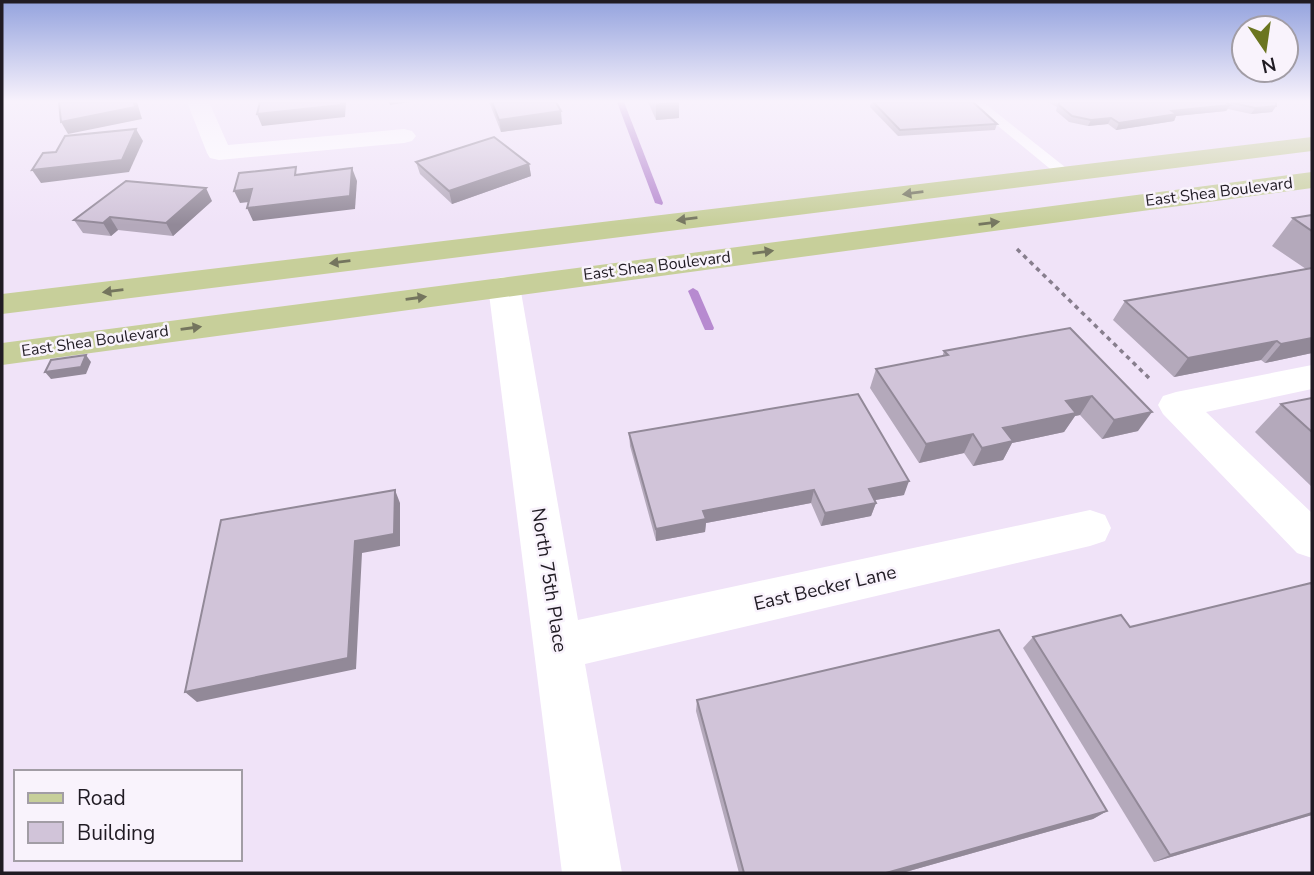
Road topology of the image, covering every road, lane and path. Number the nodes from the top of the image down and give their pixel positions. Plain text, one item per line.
1 (215, 143) edge
2 (330, 143) edge
3 (1022, 143) edge
4 (1312, 144) edge
5 (1059, 175) junction
6 (1312, 180) edge
7 (1093, 209) junction
8 (990, 223) junction
9 (504, 286) junction
10 (2, 304) edge
11 (2, 354) edge
12 (1312, 377) edge
13 (1176, 405) junction
14 (1090, 528) dead end
15 (1312, 540) edge
16 (559, 647) junction
17 (592, 873) edge

1 - 2 street
3 - 5 lane
4 - 5 main road, East Shea Boulevard
5 - 7 main road
5 -> 10 main road, East Shea Boulevard
6 - 7 main road, East Shea Boulevard
7 - 8 main road, East Shea Boulevard
9 -> 8 main road, East Shea Boulevard
8 - 13 path
11 -> 9 main road, East Shea Boulevard
9 - 16 street, North 75th Place
12 - 13 street
13 - 15 street
14 - 16 street, East Becker Lane
16 - 17 street, North 75th Place

